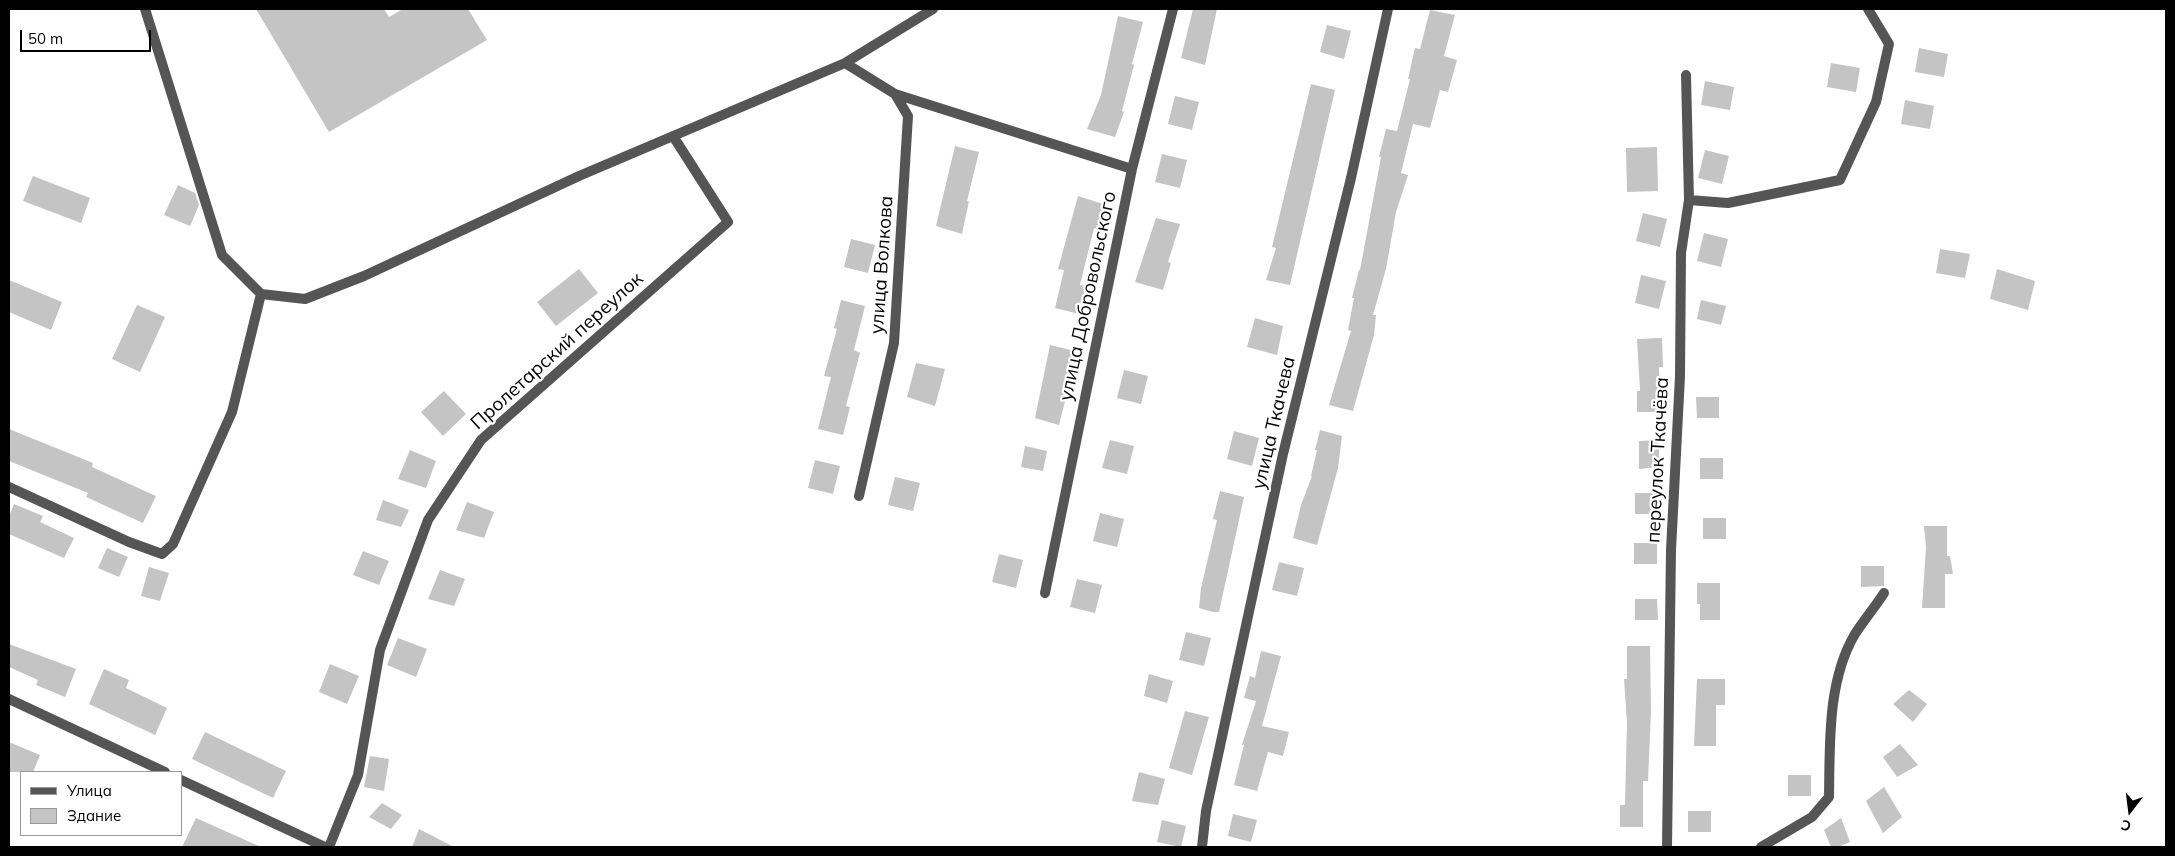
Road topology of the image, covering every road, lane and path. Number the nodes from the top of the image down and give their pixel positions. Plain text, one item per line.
1 (145, 9) edge
2 (933, 9) edge
3 (1173, 9) edge
4 (1388, 9) edge
5 (1868, 9) edge
6 (845, 63) junction
7 (1686, 74) dead end
8 (895, 94) junction
9 (673, 136) junction
10 (1132, 168) junction
11 (1689, 200) junction
12 (261, 294) junction
13 (9, 487) edge
14 (859, 496) dead end
15 (1045, 593) dead end
16 (1884, 593) dead end
17 (9, 699) edge
18 (164, 771) edge
19 (182, 780) edge
20 (327, 847) edge
21 (1202, 847) edge
22 (1667, 847) edge
23 (1761, 847) edge

1 - 12 street
2 - 6 street
3 - 10 street, улица Добровольского
4 - 21 street, улица Ткачева
5 - 11 street
6 - 8 street, улица Волкова
6 - 9 street
7 - 11 street, переулок Ткачёва
8 - 10 street
8 - 14 street, улица Волкова
9 - 12 street
9 - 20 street, Пролетарский переулок
10 - 15 street, улица Добровольского
11 - 22 street, переулок Ткачёва
12 - 13 street
16 - 23 street
17 - 18 street
19 - 20 street

